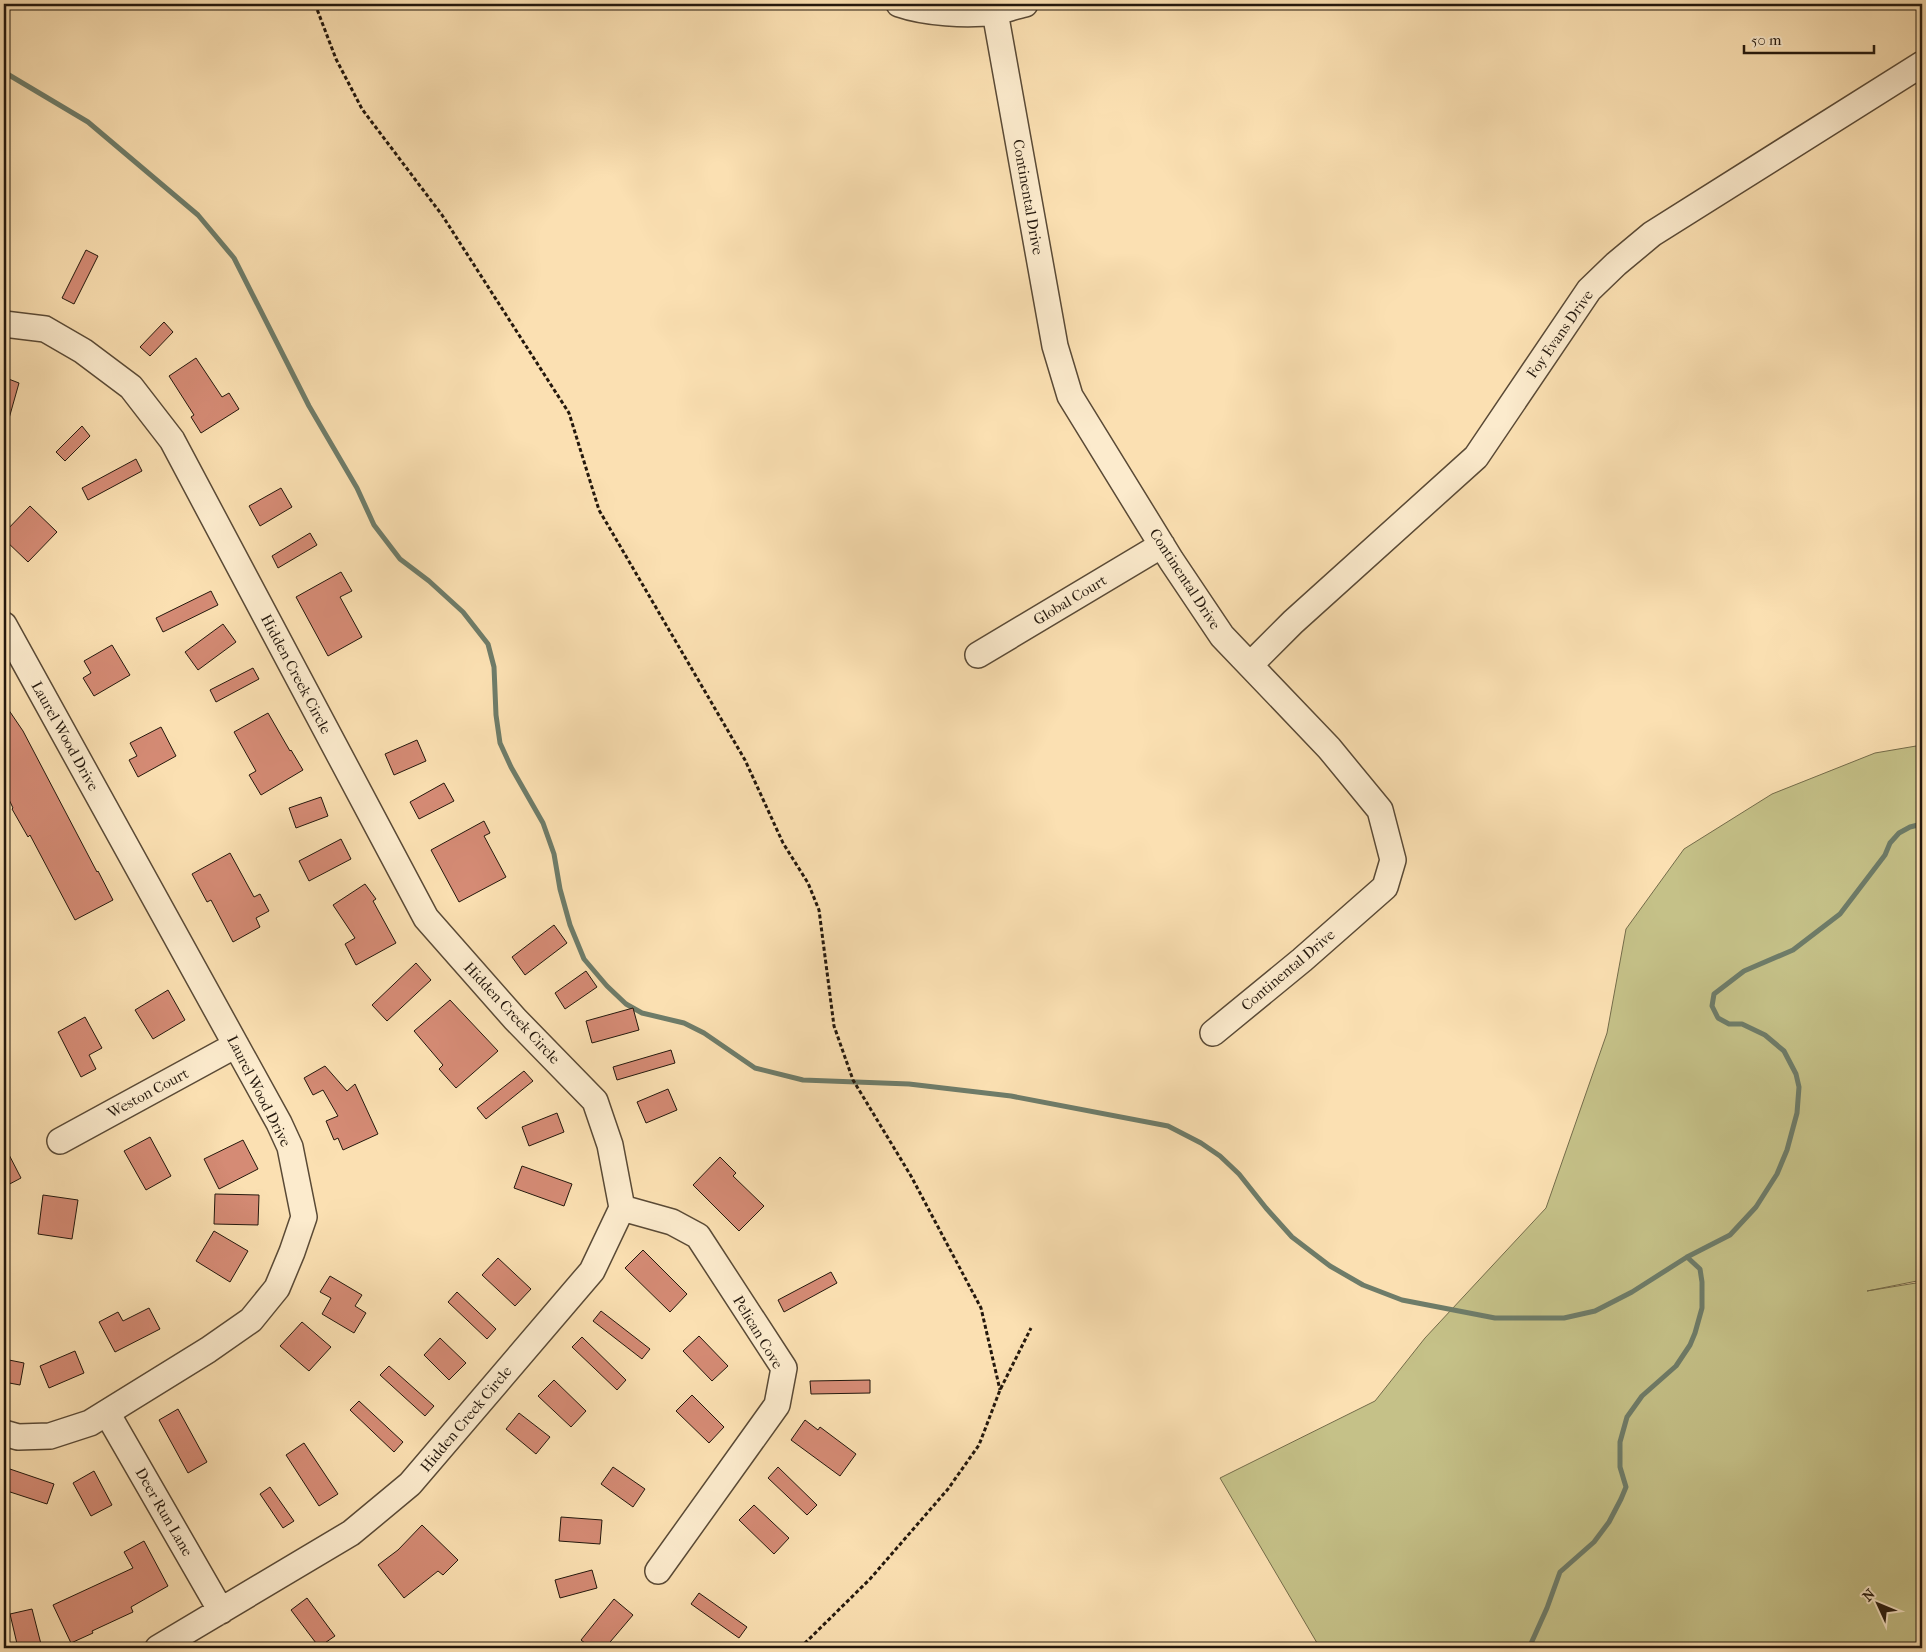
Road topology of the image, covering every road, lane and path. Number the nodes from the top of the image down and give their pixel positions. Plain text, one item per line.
1 (315, 4) edge
2 (899, 4) edge
3 (1025, 4) edge
4 (995, 12) junction
5 (1922, 64) edge
6 (4, 324) edge
7 (1162, 545) junction
8 (4, 625) edge
9 (978, 655) dead end
10 (1250, 665) junction
11 (1213, 1033) dead end
12 (236, 1045) junction
13 (60, 1141) dead end
14 (622, 1208) junction
15 (1031, 1328) dead end
16 (1000, 1390) junction
17 (107, 1413) junction
18 (4, 1433) edge
19 (658, 1571) dead end
20 (220, 1611) junction
21 (158, 1648) edge
22 (800, 1648) edge

1 - 16 path
2 - 4 street
3 - 4 street
4 - 7 street, Continental Drive
5 - 10 street, Foy Evans Drive
6 - 14 street, Hidden Creek Circle
7 - 9 street, Global Court
7 - 10 street, Continental Drive
8 - 12 street, Laurel Wood Drive
10 - 11 street, Continental Drive
12 - 13 street, Weston Court
12 - 17 street, Laurel Wood Drive
14 - 19 street, Pelican Cove
14 - 20 street, Hidden Creek Circle
15 - 16 path
16 - 22 path
17 - 18 street, Laurel Wood Drive
17 - 20 street, Deer Run Lane
20 - 21 street, Hidden Creek Circle

